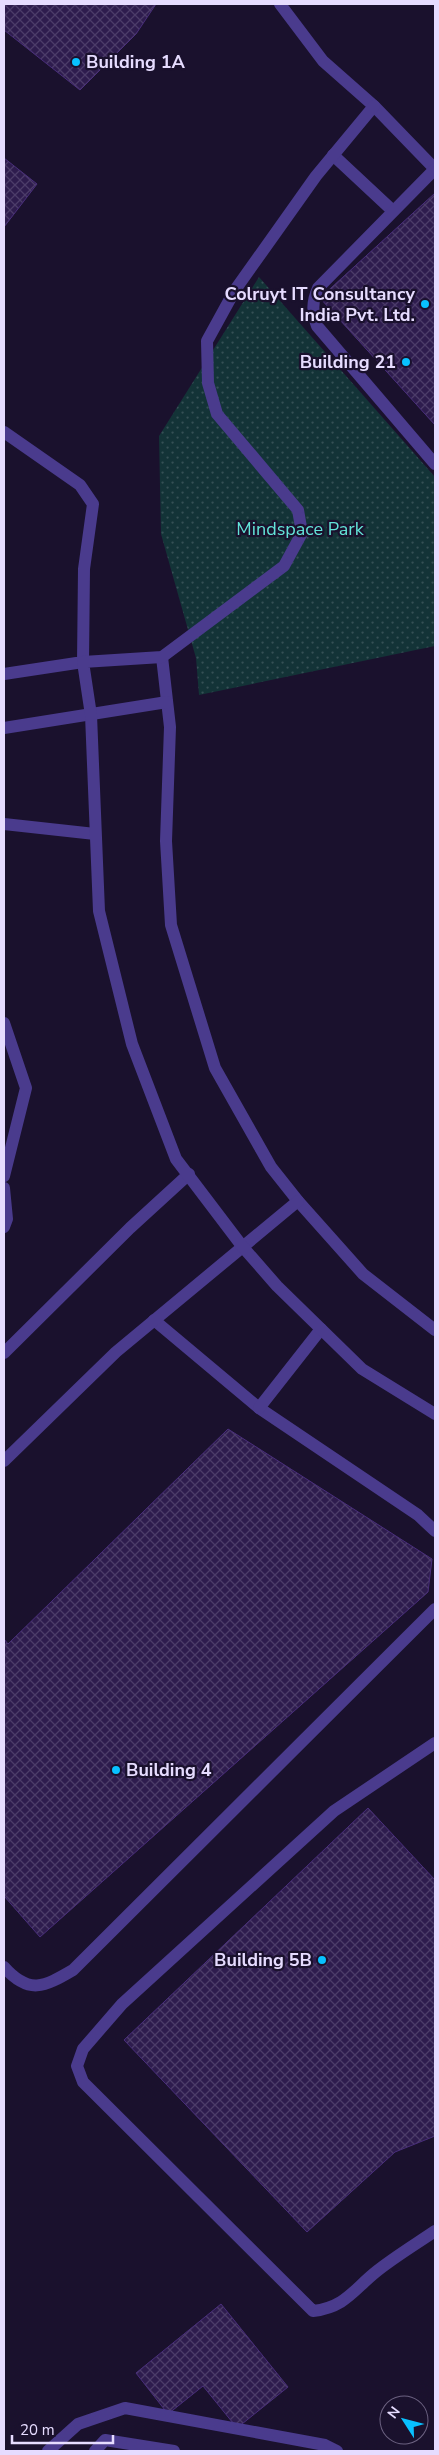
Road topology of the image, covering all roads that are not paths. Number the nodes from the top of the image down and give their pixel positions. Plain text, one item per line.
1 (280, 4) edge
2 (374, 106) junction
3 (334, 155) junction
4 (435, 169) edge
5 (393, 212) junction
6 (4, 432) edge
7 (435, 464) edge
8 (162, 657) junction
9 (83, 662) junction
10 (4, 674) edge
11 (167, 702) junction
12 (91, 715) junction
13 (4, 728) edge
14 (4, 824) edge
15 (95, 834) junction
16 (4, 1023) edge
17 (189, 1174) junction
18 (4, 1176) edge
19 (4, 1188) edge
20 (298, 1201) junction
21 (4, 1227) edge
22 (242, 1246) junction
23 (154, 1320) junction
24 (321, 1329) junction
25 (435, 1330) edge
26 (7, 1344) edge
27 (259, 1408) junction
28 (435, 1414) edge
29 (4, 1461) edge
30 (435, 1531) edge
31 (435, 1609) edge
32 (435, 1743) edge
33 (4, 1967) edge
34 (435, 2231) edge
35 (48, 2451) edge
36 (95, 2451) edge
37 (174, 2451) edge
38 (337, 2451) edge

1 - 2 street
2 - 3 street
2 - 4 street
3 - 5 street
3 - 8 street
4 - 5 street
5 - 7 street
6 - 9 street
8 - 9 street
8 - 11 street
9 - 10 street
9 - 12 street
11 - 12 street
11 - 20 street
12 - 13 street
12 - 15 street
14 - 15 street
15 - 17 street
16 - 18 street
17 - 22 street
17 - 26 street
19 - 21 street
20 - 22 street
20 - 25 street
22 - 23 street
22 - 24 street
23 - 27 street
23 - 29 street
24 - 27 street
24 - 28 street
27 - 30 street
31 - 33 street
32 - 34 street
35 - 38 street
36 - 37 street

